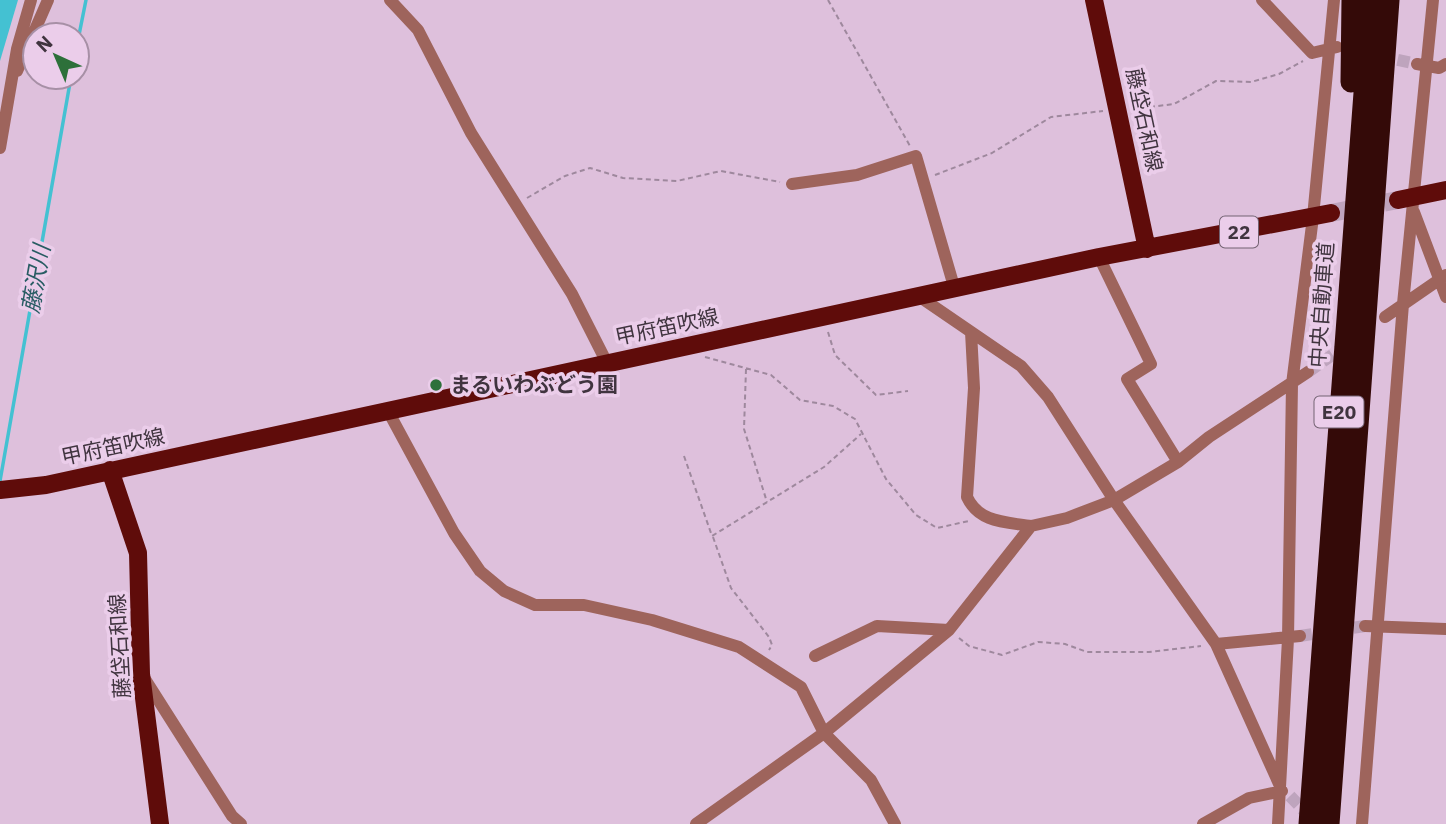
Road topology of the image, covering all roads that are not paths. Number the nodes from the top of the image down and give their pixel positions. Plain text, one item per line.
1 (31, 0) edge
2 (48, 0) edge
3 (390, 0) edge
4 (1094, 0) edge
5 (1262, 0) edge
6 (1334, 0) edge
7 (1352, 0) edge
8 (1371, 0) edge
9 (1390, 0) edge
10 (1433, 0) edge
11 (1334, 46) junction
12 (1446, 64) edge
13 (1423, 65) junction
14 (12, 81) junction
15 (0, 148) edge
16 (792, 184) road end
17 (1446, 190) edge
18 (1407, 201) junction
19 (1331, 213) tunnel mouth
20 (1313, 218) junction
21 (1147, 249) junction
22 (1350, 256) junction
23 (1099, 257) junction
24 (1442, 278) edge
25 (955, 290) junction
26 (920, 297) junction
27 (1446, 297) edge
28 (1403, 304) junction
29 (1385, 317) dead end
30 (971, 332) junction
31 (607, 362) junction
32 (1308, 372) tunnel mouth
33 (1292, 384) junction
34 (388, 411) junction
35 (1178, 462) junction
36 (110, 470) junction
37 (7, 490) edge
38 (1114, 500) junction
39 (1031, 526) junction
40 (1371, 625) junction
41 (1446, 629) edge
42 (949, 630) junction
43 (1294, 637) junction
44 (1216, 644) junction
45 (815, 656) dead end
46 (141, 674) junction
47 (824, 733) junction
48 (1286, 793) junction
49 (160, 824) edge
50 (241, 824) edge
51 (696, 824) edge
52 (895, 824) edge
53 (1203, 824) edge
54 (1278, 824) edge
55 (1309, 824) edge
56 (1328, 824) edge
57 (1362, 824) edge

1 - 14 street
2 - 14 street
3 - 31 street
4 - 21 main road, 藤垈石和線
5 - 11 street
6 - 11 street
7 - 22 highway
8 - 22 highway, 中央自動車道 / E20
9 - 56 highway, E20
10 - 13 street
11 - 20 street
12 - 13 street
13 - 18 street
14 - 15 street
16 - 25 street
17 - 18 main road
18 - 24 street
18 - 28 street
19 - 20 main road, 甲府笛吹線 / 22
20 - 21 main road, 甲府笛吹線 / 22
20 - 33 street
21 - 23 main road, 甲府笛吹線 / 22
22 - 55 highway, 中央自動車道 / E20
23 - 25 main road, 甲府笛吹線 / 22
23 - 35 street
24 - 27 street
24 - 28 street
25 - 26 main road, 甲府笛吹線 / 22
26 - 30 street
26 - 31 main road, 甲府笛吹線 / 22
28 - 29 street
28 - 40 street
30 - 38 street
30 - 39 street
31 - 34 main road, 甲府笛吹線 / 22
32 - 33 street
33 - 35 street
33 - 43 street
34 - 36 main road, 甲府笛吹線 / 22
34 - 47 street
35 - 38 street
36 - 37 main road, 甲府笛吹線 / 22
36 - 46 main road, 藤垈石和線
38 - 39 street
38 - 44 street
39 - 42 street
40 - 41 street
40 - 57 street
42 - 45 street
42 - 47 street
43 - 44 street
43 - 48 street
44 - 48 street
46 - 49 main road, 藤垈石和線
46 - 50 street
47 - 51 street
47 - 52 street
48 - 53 street
48 - 54 street

